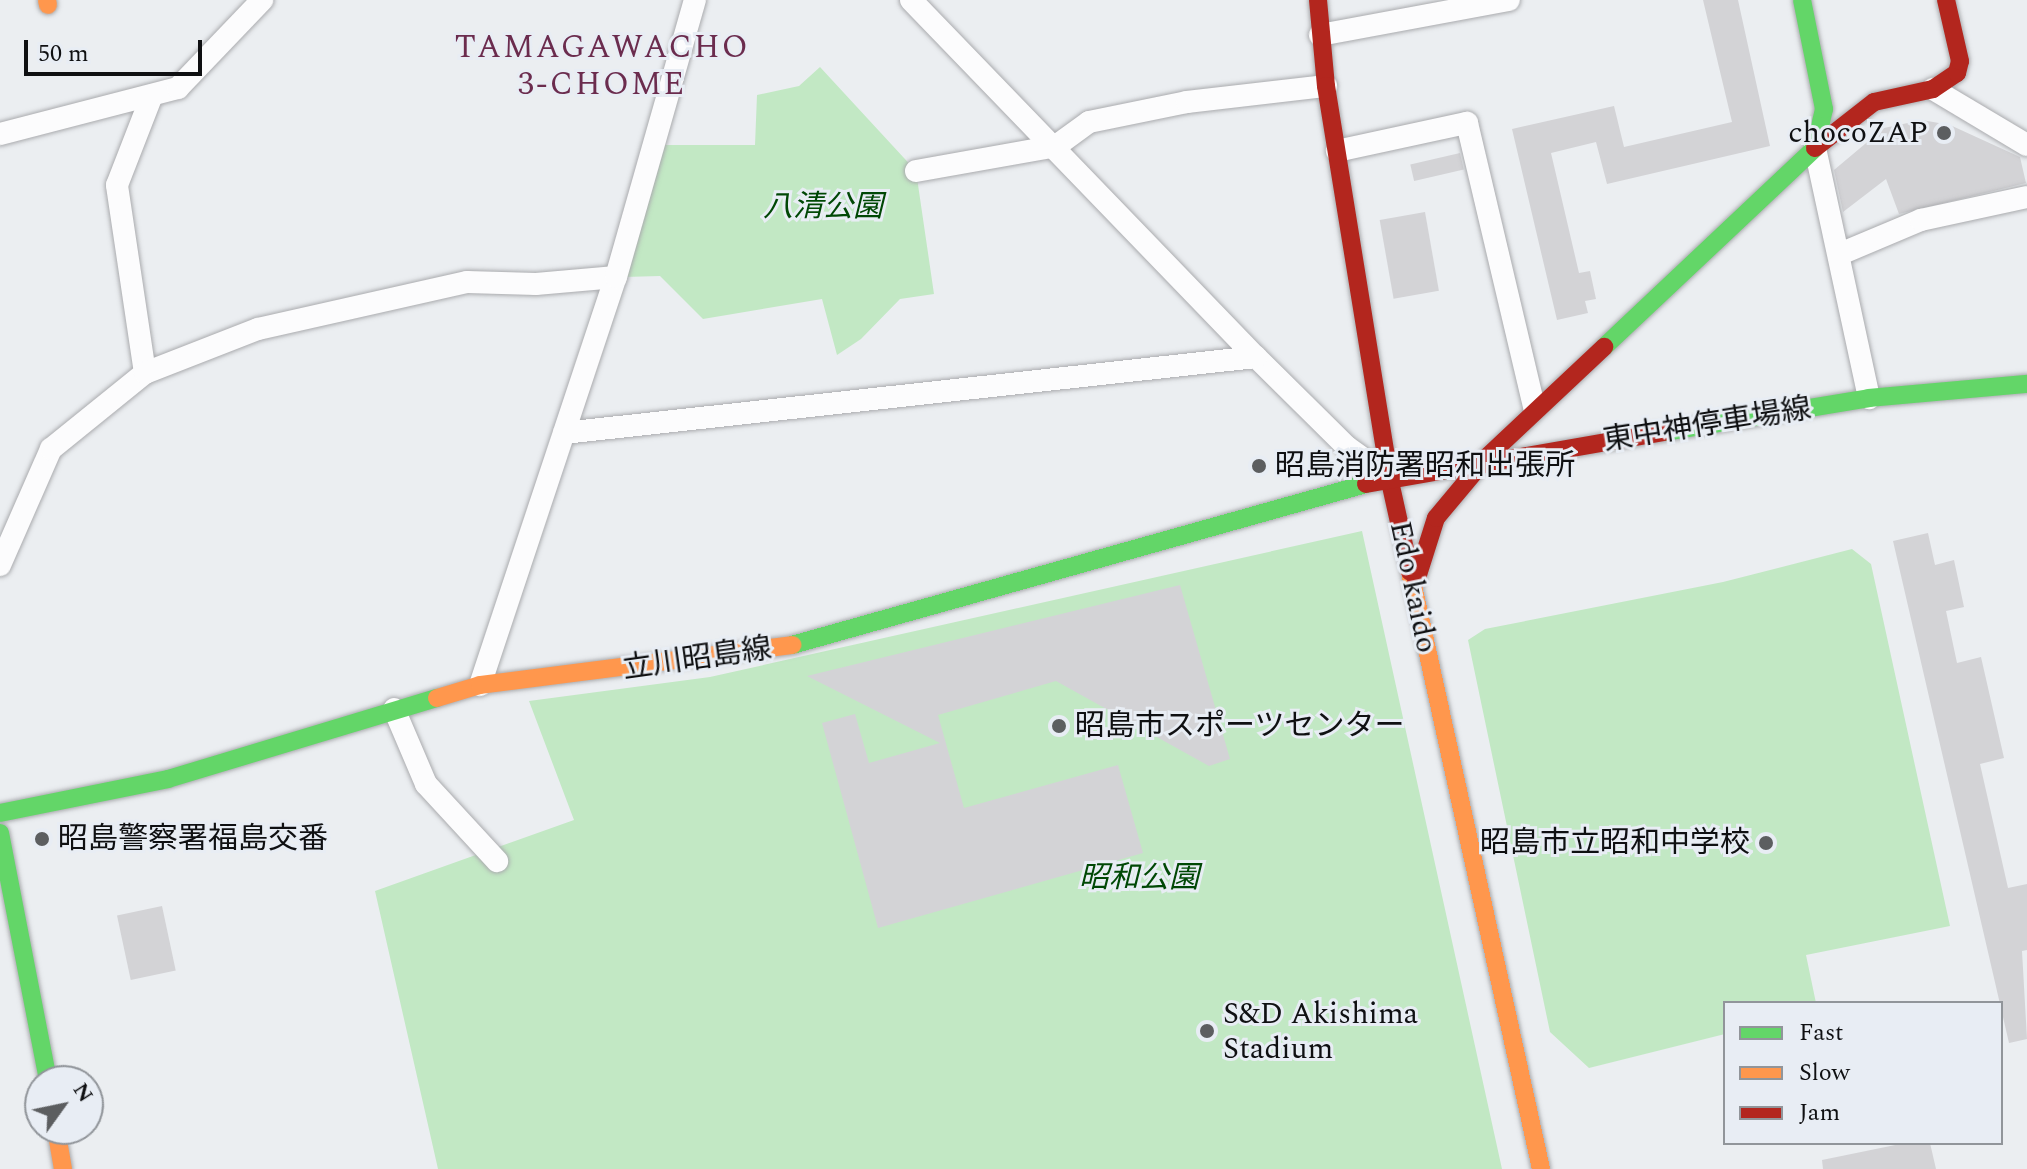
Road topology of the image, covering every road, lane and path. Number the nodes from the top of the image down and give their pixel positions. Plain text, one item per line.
1 (262, 0) edge
2 (695, 0) edge
3 (911, 0) edge
4 (1318, 0) edge
5 (1509, 0) edge
6 (1946, 0) edge
7 (1803, 1) edge
8 (1320, 35) junction
9 (1820, 77) junction
10 (1326, 86) junction
11 (1933, 89) junction
12 (151, 98) junction
13 (1874, 102) junction
14 (0, 134) edge
15 (2027, 145) edge
16 (1056, 146) junction
17 (1815, 148) junction
18 (1337, 151) junction
19 (916, 171) dead end
20 (2027, 197) edge
21 (1840, 254) junction
22 (616, 277) junction
23 (1256, 357) junction
24 (145, 373) junction
25 (2027, 384) edge
26 (1869, 398) junction
27 (1534, 407) junction
28 (564, 433) junction
29 (1487, 457) junction
30 (1389, 477) junction
31 (0, 565) edge
32 (1414, 597) junction
33 (480, 685) junction
34 (394, 709) junction
35 (0, 813) edge
36 (0, 833) edge
37 (497, 861) dead end
38 (45, 1065) edge
39 (59, 1145) edge
40 (63, 1169) edge
41 (1541, 1169) edge

1 - 12 street
2 - 22 street
3 - 16 street
4 - 8 main road, Edo kaido
5 - 8 street
6 - 11 main road
7 - 9 main road
8 - 10 main road, Edo kaido
9 - 13 main road
9 - 17 main road
10 - 16 street
10 - 18 main road, Edo kaido
11 - 13 main road
11 - 15 street
12 - 14 street
12 - 24 street
13 - 17 main road
16 - 19 street
16 - 23 street
17 - 21 street
17 - 27 main road
18 - 27 street
18 - 30 main road, Edo kaido
20 - 21 street
21 - 26 street
22 - 24 street
22 - 28 street
23 - 28 street
23 - 30 street
24 - 31 street
25 - 26 main road, 東中神停車場線
26 - 29 main road, 東中神停車場線
27 - 29 main road
28 - 33 street
29 - 30 main road, 東中神停車場線
29 - 32 main road
30 - 32 main road, Edo kaido
30 - 33 main road, 立川昭島線
32 - 41 main road, Edo kaido
33 - 34 main road, 立川昭島線
34 - 35 main road, 立川昭島線
34 - 37 street
36 - 38 main road
39 - 40 main road

